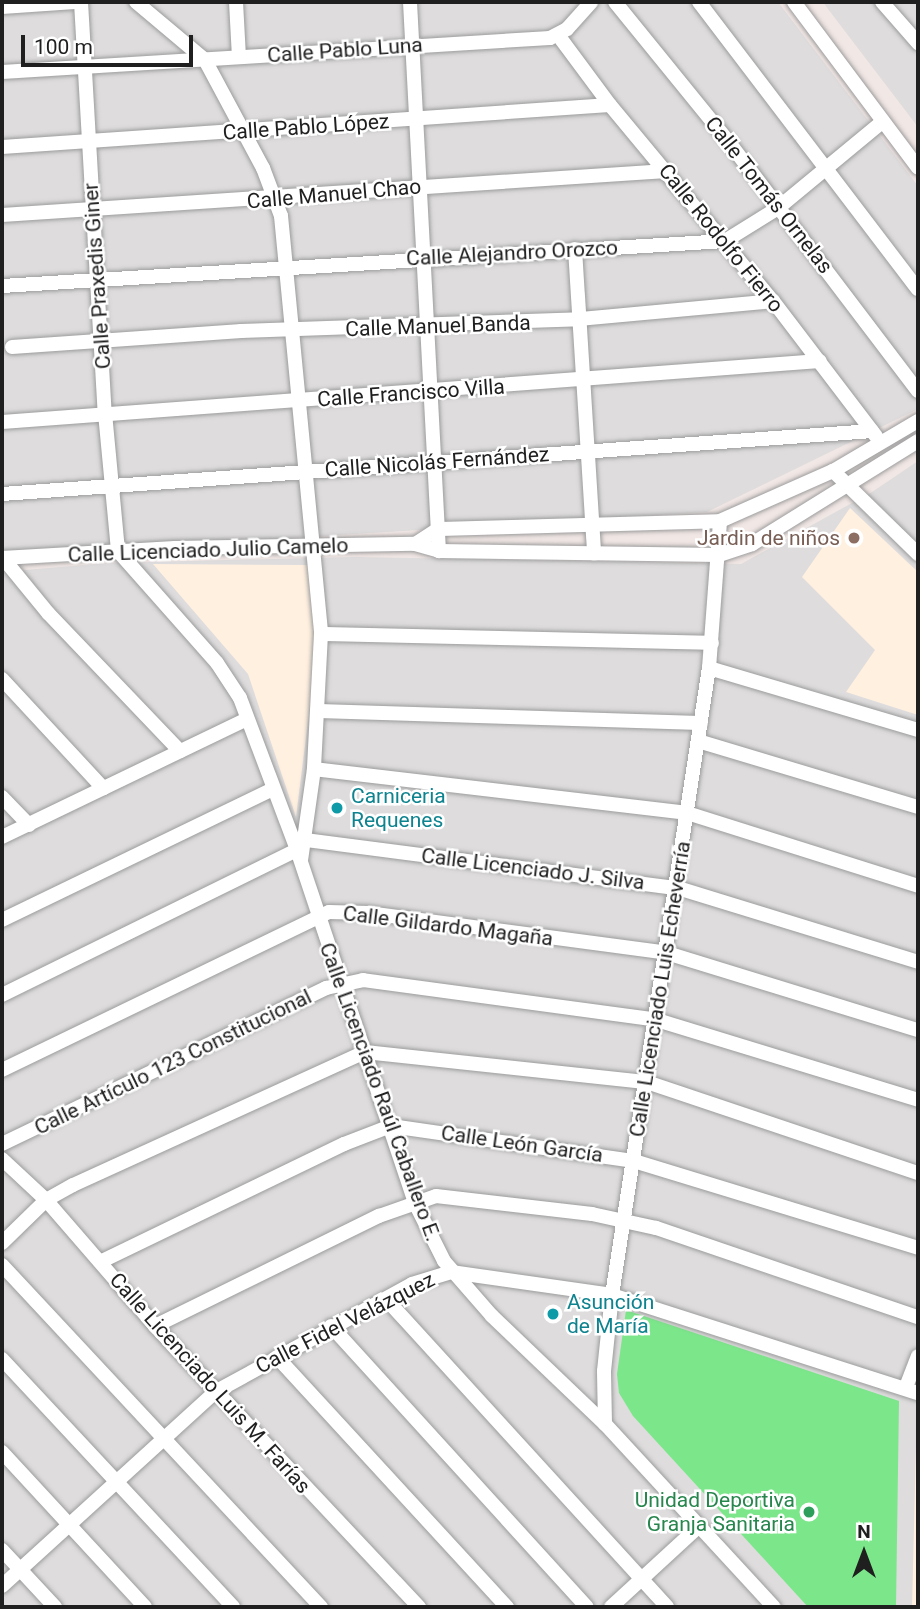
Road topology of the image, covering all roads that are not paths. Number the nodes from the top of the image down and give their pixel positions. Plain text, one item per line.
1 (75, 2) edge
2 (81, 2) edge
3 (136, 2) edge
4 (236, 2) edge
5 (410, 2) edge
6 (591, 2) edge
7 (615, 2) edge
8 (699, 2) edge
9 (794, 2) edge
10 (891, 4) edge
11 (2, 7) edge
12 (558, 35) junction
13 (918, 43) edge
14 (412, 44) junction
15 (239, 57) junction
16 (205, 60) junction
17 (85, 66) junction
18 (2, 72) edge
19 (610, 105) junction
20 (415, 120) junction
21 (883, 121) junction
22 (244, 131) junction
23 (88, 140) junction
24 (2, 147) edge
25 (827, 167) junction
26 (918, 168) edge
27 (667, 171) junction
28 (419, 186) junction
29 (277, 200) junction
30 (93, 208) junction
31 (778, 208) junction
32 (2, 215) edge
33 (725, 241) junction
34 (575, 249) junction
35 (421, 258) junction
36 (285, 267) junction
37 (100, 280) junction
38 (2, 286) edge
39 (918, 289) edge
40 (774, 301) junction
41 (580, 319) junction
42 (425, 327) junction
43 (292, 330) junction
44 (102, 342) junction
45 (12, 347) dead end
46 (820, 361) junction
47 (583, 381) junction
48 (429, 389) junction
49 (918, 391) edge
50 (299, 401) junction
51 (105, 414) junction
52 (918, 421) edge
53 (2, 422) edge
54 (876, 437) junction
55 (918, 441) edge
56 (590, 450) junction
57 (434, 463) junction
58 (833, 471) junction
59 (306, 472) junction
60 (110, 486) junction
61 (851, 486) junction
62 (2, 494) edge
63 (720, 521) junction
64 (593, 526) junction
65 (438, 529) junction
66 (415, 544) junction
67 (314, 548) junction
68 (118, 551) junction
69 (439, 551) junction
70 (594, 553) junction
71 (918, 554) edge
72 (719, 555) junction
73 (3, 558) edge
74 (321, 634) junction
75 (712, 643) junction
76 (709, 668) junction
77 (2, 679) edge
78 (318, 711) junction
79 (247, 719) junction
80 (701, 723) junction
81 (918, 730) edge
82 (698, 741) junction
83 (180, 751) junction
84 (314, 769) junction
85 (103, 788) junction
86 (273, 789) junction
87 (2, 797) edge
88 (918, 807) edge
89 (687, 813) junction
90 (29, 825) junction
91 (2, 837) edge
92 (301, 851) junction
93 (918, 886) edge
94 (678, 888) junction
95 (316, 917) junction
96 (2, 920) edge
97 (667, 953) junction
98 (918, 962) edge
99 (338, 983) junction
100 (2, 995) edge
101 (657, 1020) junction
102 (918, 1030) edge
103 (365, 1052) junction
104 (2, 1069) edge
105 (647, 1082) junction
106 (918, 1100) edge
107 (391, 1126) junction
108 (2, 1144) edge
109 (2, 1159) edge
110 (634, 1161) junction
111 (918, 1173) edge
112 (46, 1200) junction
113 (415, 1203) junction
114 (624, 1222) junction
115 (2, 1243) edge
116 (918, 1248) edge
117 (102, 1261) junction
118 (2, 1265) edge
119 (452, 1272) junction
120 (612, 1295) junction
121 (386, 1299) junction
122 (918, 1317) edge
123 (155, 1326) junction
124 (331, 1326) junction
125 (918, 1356) edge
126 (277, 1357) junction
127 (2, 1359) edge
128 (912, 1390) edge
129 (215, 1392) junction
130 (605, 1424) junction
131 (163, 1437) junction
132 (2, 1452) edge
133 (116, 1480) junction
134 (69, 1524) junction
135 (699, 1526) junction
136 (2, 1549) edge
137 (20, 1569) junction
138 (642, 1580) junction
139 (2, 1586) edge
140 (55, 1607) edge
141 (145, 1607) edge
142 (233, 1607) edge
143 (321, 1607) edge
144 (419, 1607) edge
145 (508, 1607) edge
146 (587, 1607) edge
147 (611, 1607) edge
148 (667, 1607) edge
149 (774, 1607) edge

1 - 11 street
2 - 17 street, Calle Praxedis Giner
3 - 16 street
4 - 15 street
5 - 14 street
6 - 12 street
7 - 31 street, Calle Tomás Ornelas
8 - 25 street
9 - 21 street
10 - 13 street
12 - 14 street, Calle Pablo Luna
12 - 19 street, Calle Rodolfo Fierro
14 - 15 street, Calle Pablo Luna
14 - 20 street
15 - 16 street, Calle Pablo Luna
16 - 17 street, Calle Pablo Luna
16 - 22 street, Calle Licenciado Raúl Caballero E.
17 - 18 street, Calle Pablo Luna
17 - 23 street, Calle Praxedis Giner
19 - 20 street, Calle Pablo López
19 - 27 street, Calle Rodolfo Fierro
20 - 22 street, Calle Pablo López
20 - 28 street
21 - 25 street, Calle Alejandro Orozco
21 - 26 street
22 - 23 street, Calle Pablo López
22 - 29 street, Calle Licenciado Raúl Caballero E.
23 - 24 street, Calle Pablo López
23 - 30 street, Calle Praxedis Giner
25 - 31 street, Calle Alejandro Orozco
25 - 39 street
27 - 28 street, Calle Manuel Chao
27 - 33 street, Calle Rodolfo Fierro
28 - 29 street, Calle Manuel Chao
28 - 35 street
29 - 30 street, Calle Manuel Chao
29 - 36 street, Calle Licenciado Raúl Caballero E.
30 - 32 street, Calle Manuel Chao
30 - 37 street, Calle Praxedis Giner
31 - 33 street, Calle Alejandro Orozco
31 - 49 street, Calle Tomás Ornelas
33 - 34 street, Calle Alejandro Orozco
33 - 40 street, Calle Rodolfo Fierro
34 - 35 street, Calle Alejandro Orozco
34 - 41 street
35 - 36 street, Calle Alejandro Orozco
35 - 42 street
36 - 37 street, Calle Alejandro Orozco
36 - 43 street, Calle Licenciado Raúl Caballero E.
37 - 38 street, Calle Alejandro Orozco
37 - 44 street, Calle Praxedis Giner
40 - 41 street, Calle Manuel Banda
40 - 46 street, Calle Rodolfo Fierro
41 - 42 street, Calle Manuel Banda
41 - 47 street
42 - 43 street, Calle Manuel Banda
42 - 48 street
43 - 44 street, Calle Manuel Banda
43 - 50 street, Calle Licenciado Raúl Caballero E.
44 - 45 street, Calle Manuel Banda
44 - 51 street, Calle Praxedis Giner
46 - 47 street, Calle Francisco Villa
46 - 54 street, Calle Rodolfo Fierro
47 - 48 street, Calle Francisco Villa
47 - 56 street
48 - 50 street, Calle Francisco Villa
48 - 57 street
50 - 51 street, Calle Francisco Villa
50 - 59 street, Calle Licenciado Raúl Caballero E.
51 - 53 street, Calle Francisco Villa
51 - 60 street, Calle Praxedis Giner
52 - 54 street
54 - 56 street, Calle Nicolás Fernández
54 - 58 street
55 - 61 street
56 - 57 street, Calle Nicolás Fernández
56 - 64 street
57 - 59 street, Calle Nicolás Fernández
57 - 65 street
58 - 61 street
58 - 63 street
59 - 60 street, Calle Nicolás Fernández
59 - 67 street, Calle Licenciado Raúl Caballero E.
60 - 62 street, Calle Nicolás Fernández
60 - 68 street, Calle Praxedis Giner
61 - 71 street
61 - 72 street
63 - 64 street
63 - 72 street, Calle Licenciado Luis Echeverría
64 - 65 street
64 - 70 street
65 - 66 street
65 - 69 street
66 - 67 street, Calle Licenciado Julio Camelo
66 - 69 street, Calle Licenciado Julio Camelo
67 - 68 street, Calle Licenciado Julio Camelo
67 - 74 street, Calle Licenciado Raúl Caballero E.
68 - 73 street, Calle Licenciado Julio Camelo
68 - 79 street, Calle Licenciado Raúl Caballero E.
69 - 70 street, Calle Licenciado Julio Camelo
70 - 72 street, Calle Licenciado Julio Camelo
72 - 75 street, Calle Licenciado Luis Echeverría
73 - 83 street
74 - 75 street
74 - 78 street, Calle Licenciado Raúl Caballero E.
75 - 76 street, Calle Licenciado Luis Echeverría
76 - 80 street, Calle Licenciado Luis Echeverría
76 - 81 street
77 - 85 street
78 - 80 street
78 - 84 street, Calle Licenciado Raúl Caballero E.
79 - 83 street
79 - 86 street, Calle Licenciado Raúl Caballero E.
80 - 82 street, Calle Licenciado Luis Echeverría
82 - 88 street
82 - 89 street, Calle Licenciado Luis Echeverría
83 - 85 street
84 - 89 street
84 - 92 street, Calle Licenciado Raúl Caballero E.
85 - 90 street
86 - 92 street, Calle Licenciado Raúl Caballero E.
86 - 96 street
87 - 90 street
89 - 93 street
89 - 94 street, Calle Licenciado Luis Echeverría
90 - 91 street
92 - 94 street, Calle Licenciado J. Silva
92 - 95 street, Calle Licenciado Raúl Caballero E.
92 - 100 street
94 - 97 street, Calle Licenciado Luis Echeverría
94 - 98 street, Calle Licenciado J. Silva
95 - 97 street, Calle Gildardo Magaña
95 - 99 street, Calle Licenciado Raúl Caballero E.
95 - 104 street, Calle Gildardo Magaña
97 - 101 street, Calle Licenciado Luis Echeverría
97 - 102 street, Calle Gildardo Magaña
99 - 101 street, Calle Artículo 123 Constitucional
99 - 103 street, Calle Licenciado Raúl Caballero E.
99 - 108 street, Calle Artículo 123 Constitucional
101 - 105 street, Calle Licenciado Luis Echeverría
101 - 106 street, Calle Artículo 123 Constitucional
103 - 105 street
103 - 107 street, Calle Licenciado Raúl Caballero E.
103 - 112 street
105 - 110 street, Calle Licenciado Luis Echeverría
105 - 111 street
107 - 110 street, Calle León García
107 - 113 street, Calle Licenciado Raúl Caballero E.
107 - 117 street, Calle León García
109 - 112 street, Calle Licenciado Luis M. Farías
110 - 114 street, Calle Licenciado Luis Echeverría
110 - 116 street, Calle León García
112 - 115 street
112 - 117 street, Calle Licenciado Luis M. Farías
113 - 114 street
113 - 119 street, Calle Licenciado Raúl Caballero E.
113 - 123 street
114 - 120 street, Calle Licenciado Luis Echeverría
114 - 122 street
117 - 123 street, Calle Licenciado Luis M. Farías
118 - 131 street
119 - 120 street, Calle Fidel Velázquez
119 - 121 street, Calle Fidel Velázquez
119 - 130 street, Calle Licenciado Raúl Caballero E.
120 - 128 street, Calle Fidel Velázquez
120 - 130 street, Calle Licenciado Luis Echeverría
121 - 124 street, Calle Fidel Velázquez
121 - 138 street
123 - 129 street, Calle Licenciado Luis M. Farías
124 - 126 street, Calle Fidel Velázquez
124 - 146 street
125 - 128 street
126 - 129 street, Calle Fidel Velázquez
126 - 145 street
127 - 133 street
129 - 131 street, Calle Fidel Velázquez
129 - 144 street, Calle Licenciado Luis M. Farías
130 - 135 street, Calle Licenciado Raúl Caballero E.
131 - 133 street, Calle Fidel Velázquez
131 - 143 street
132 - 134 street
133 - 134 street, Calle Fidel Velázquez
133 - 142 street
134 - 137 street, Calle Fidel Velázquez
134 - 141 street
135 - 138 street
135 - 149 street, Calle Licenciado Raúl Caballero E.
136 - 137 street
137 - 139 street, Calle Fidel Velázquez
137 - 140 street
138 - 147 street
138 - 148 street

